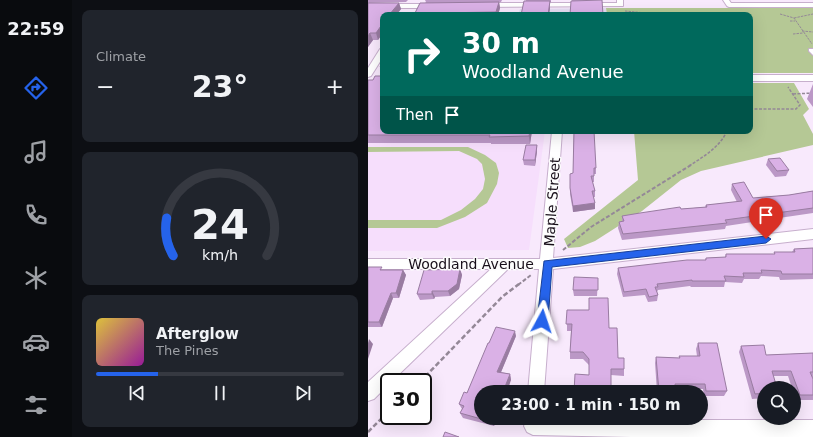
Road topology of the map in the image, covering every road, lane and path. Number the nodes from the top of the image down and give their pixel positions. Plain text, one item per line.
1 (727, 2) edge
2 (415, 3) edge
3 (476, 5) edge
4 (515, 5) edge
5 (622, 5) edge
6 (813, 5) edge
7 (368, 6) edge
8 (444, 6) edge
9 (409, 12) edge
10 (650, 12) edge
11 (777, 13) dead end
12 (813, 14) edge
13 (794, 18) junction
14 (790, 21) dead end
15 (797, 21) junction
16 (803, 32) junction
17 (813, 32) edge
18 (793, 34) dead end
19 (812, 44) edge
20 (813, 50) edge
21 (813, 54) edge
22 (380, 57) edge
23 (370, 77) edge
24 (753, 78) edge
25 (783, 78) junction
26 (813, 78) edge
27 (813, 93) edge
28 (793, 94) junction
29 (753, 109) edge
30 (557, 134) edge
31 (726, 134) edge
32 (813, 234) edge
33 (368, 264) edge
34 (505, 264) junction
35 (547, 264) junction
36 (429, 373) edge
37 (537, 385) edge
38 (368, 393) edge
39 (380, 420) edge
40 (532, 427) edge
41 (813, 429) edge
42 (368, 432) edge
43 (658, 433) edge
44 (749, 433) edge

1 - 6 street
2 - 7 street
2 - 8 street
2 - 9 street
3 - 4 street
4 - 5 street
5 - 10 path
11 - 13 path
12 - 13 path
13 - 15 path
14 - 15 path
15 - 16 path
16 - 17 path
16 - 18 path
16 - 19 path
20 - 21 lane
22 - 23 street
24 - 25 street
25 - 26 street
25 - 28 path
27 - 28 path
28 - 29 path
30 - 35 street, Maple Street
31 - 35 path
32 - 35 street, Woodland Avenue
33 - 34 street, Woodland Avenue
34 - 35 street, Woodland Avenue
34 - 38 street
35 - 36 path
35 - 37 street, Maple Street
39 - 42 path
40 - 43 street
41 - 44 street
43 - 44 street

